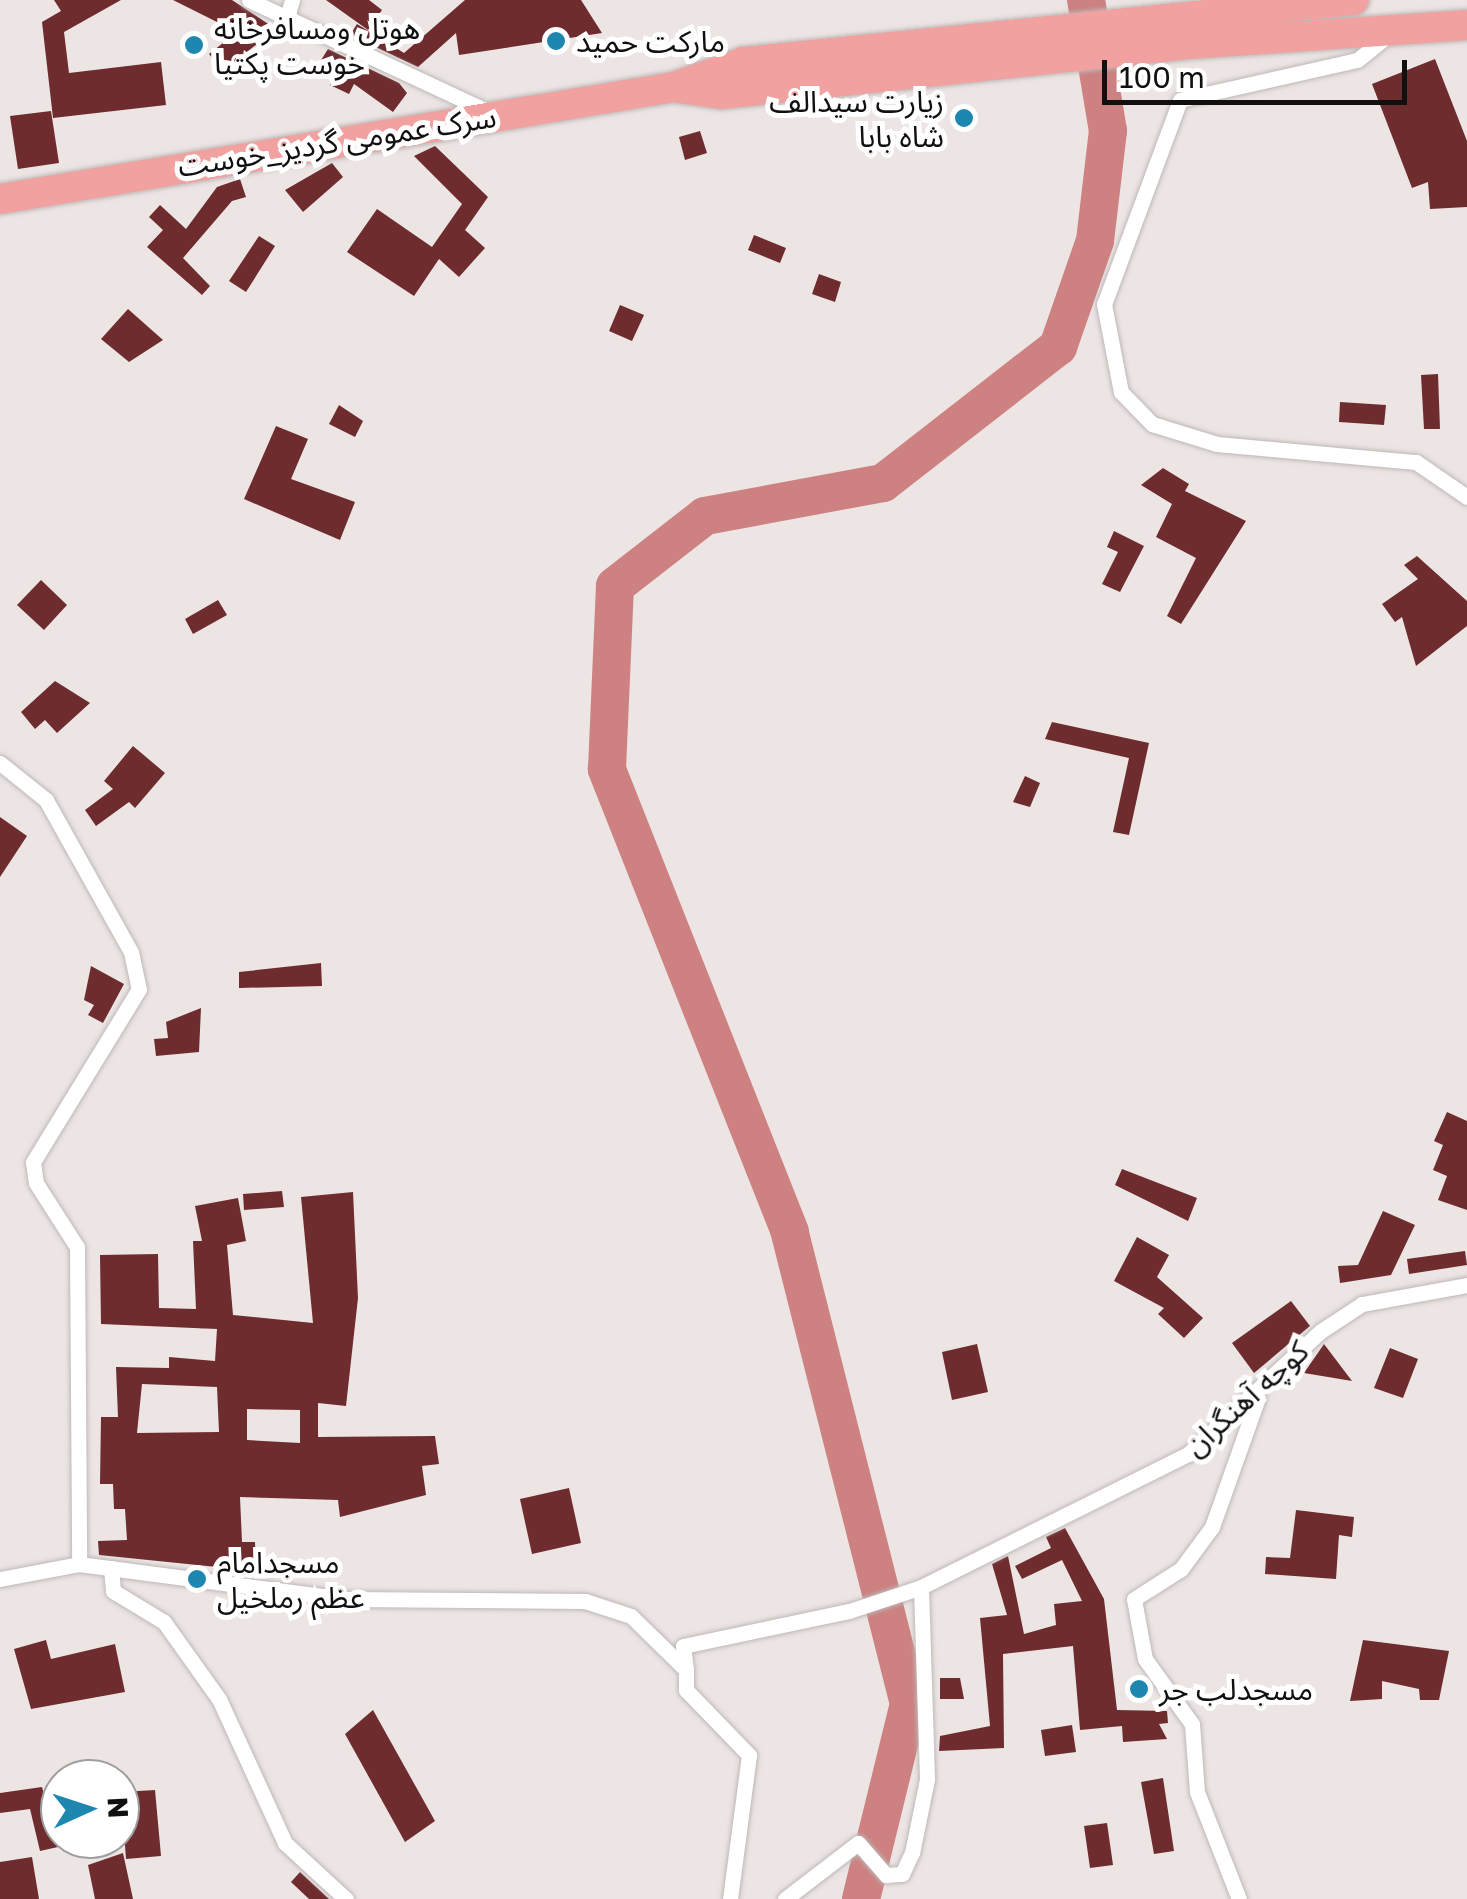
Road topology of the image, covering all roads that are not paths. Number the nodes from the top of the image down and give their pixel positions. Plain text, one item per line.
1 (249, 0) edge
2 (292, 0) edge
3 (1354, 0) edge
4 (286, 20) junction
5 (1467, 24) edge
6 (1399, 26) junction
7 (674, 87) junction
8 (497, 115) junction
9 (0, 199) edge
10 (1467, 497) edge
11 (0, 762) edge
12 (1467, 1286) edge
13 (1261, 1390) junction
14 (79, 1564) junction
15 (111, 1568) junction
16 (0, 1580) edge
17 (921, 1587) junction
18 (686, 1670) junction
19 (346, 1899) edge
20 (730, 1899) edge
21 (785, 1899) edge
22 (1239, 1899) edge

1 - 4 street
2 - 4 street
3 - 7 highway, سرک عمومی گردیز_خوست
4 - 8 street
5 - 6 highway, سرک عمومی گردیز_خوست
6 - 7 highway, سرک عمومی گردیز_خوست
6 - 10 street
7 - 8 highway, سرک عمومی گردیز_خوست
8 - 9 highway, سرک عمومی گردیز_خوست
11 - 14 street
12 - 13 street, کوچه آهنگران
13 - 17 street, کوچه آهنگران
13 - 22 street
14 - 15 street
14 - 16 street
15 - 18 street
15 - 19 street
17 - 18 street, کوچه آهنگران
17 - 21 street
18 - 20 street

